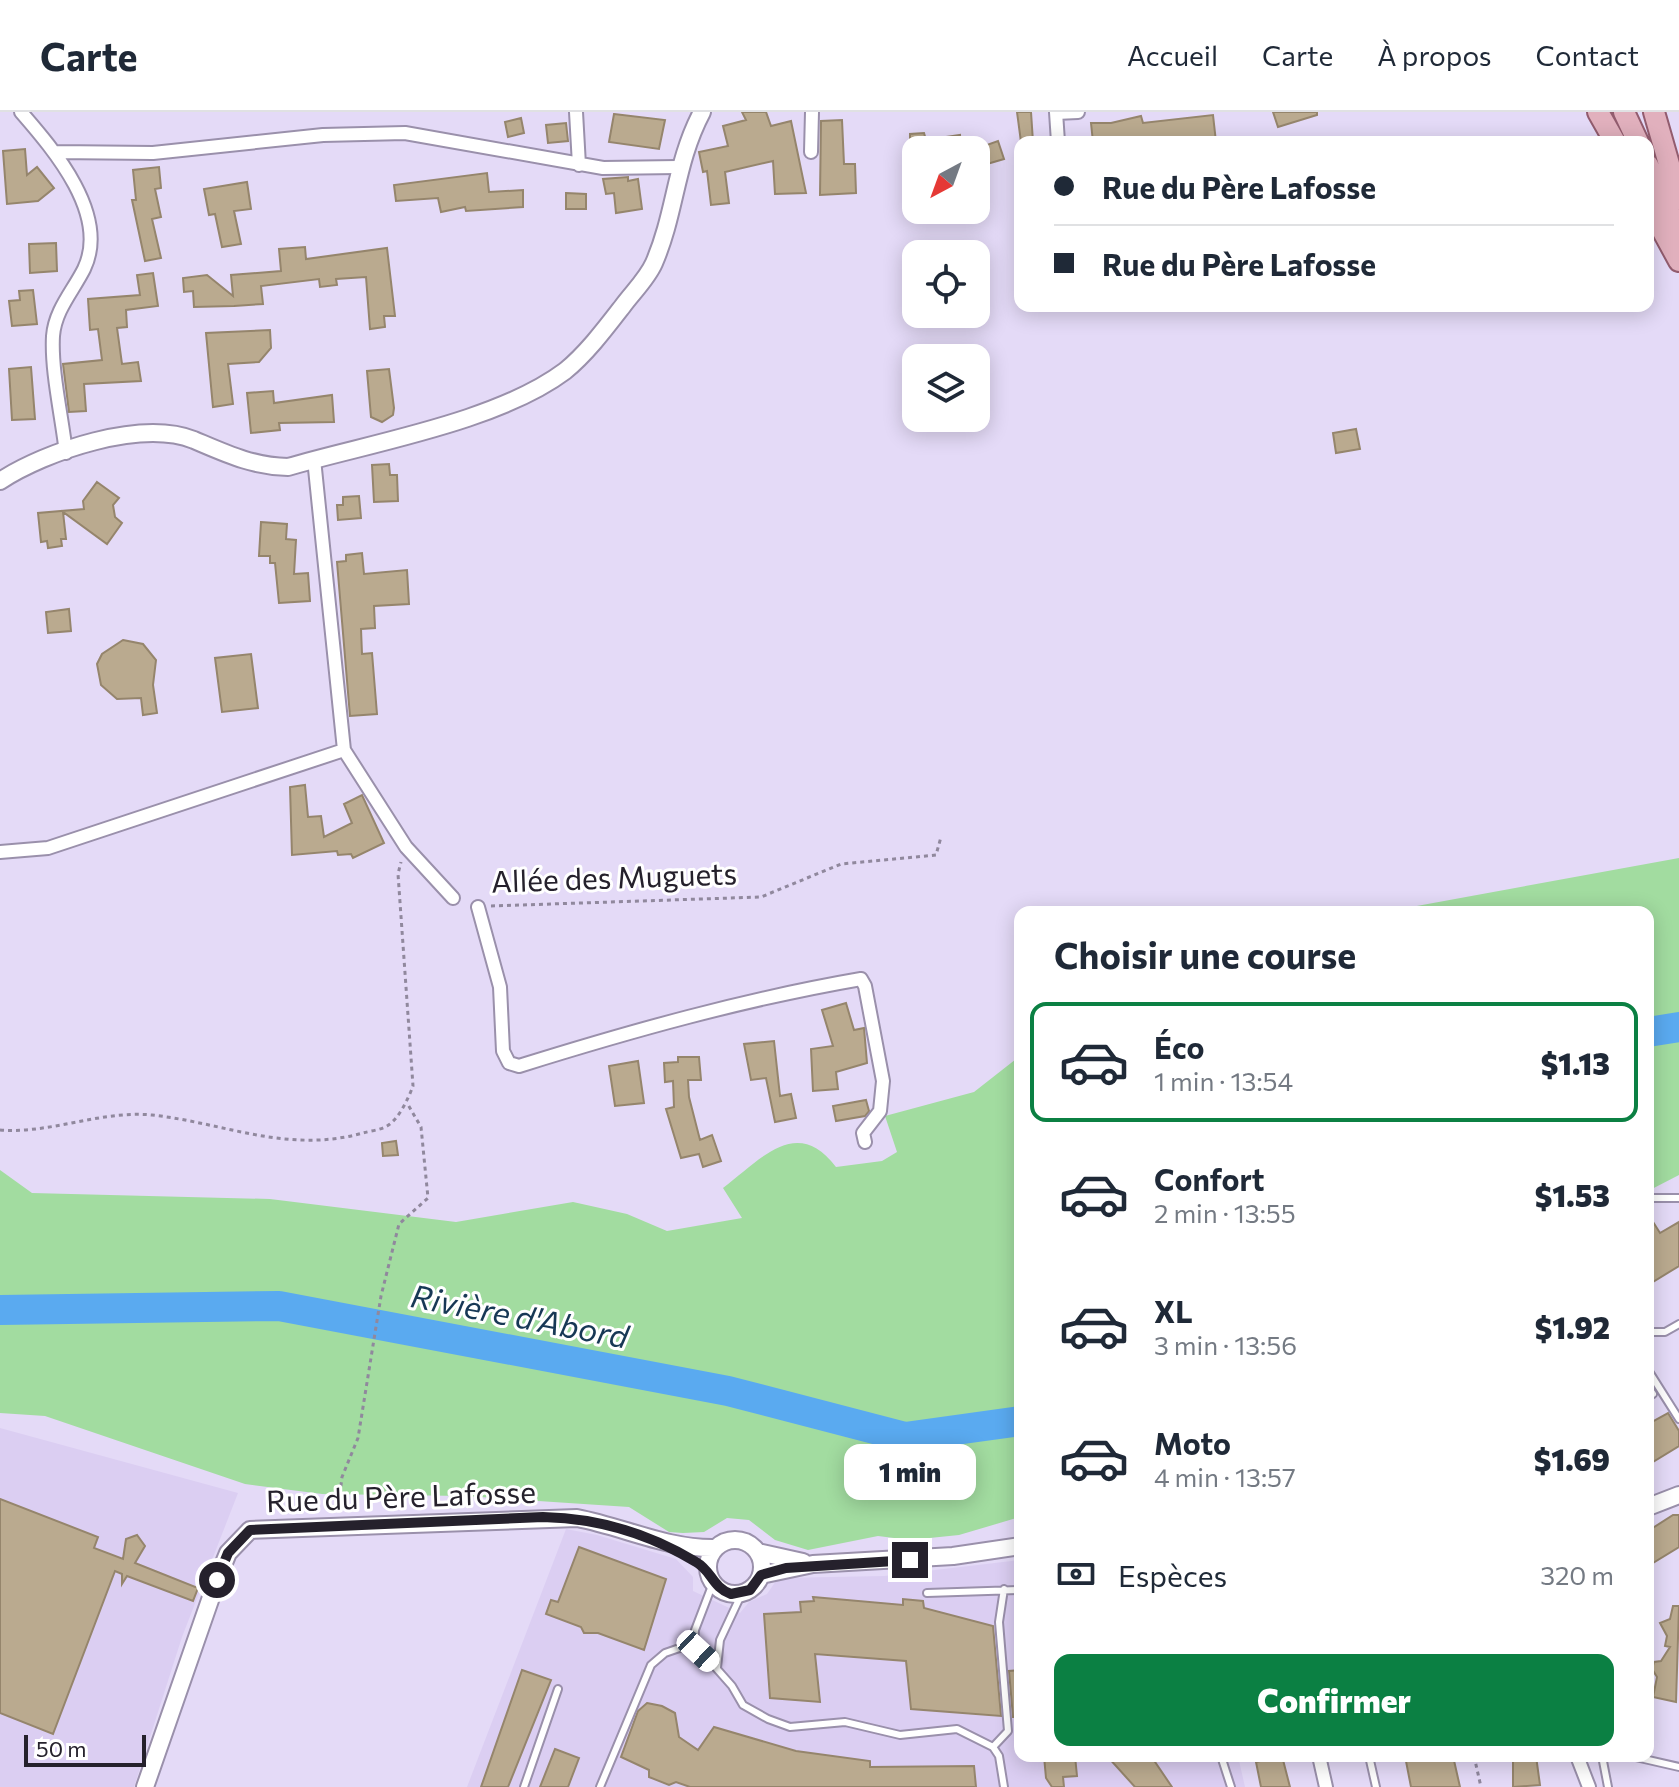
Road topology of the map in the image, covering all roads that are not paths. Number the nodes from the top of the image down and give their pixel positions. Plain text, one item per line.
1 (21, 112) edge
2 (576, 112) edge
3 (702, 112) edge
4 (812, 112) edge
5 (1078, 112) edge
6 (1598, 112) edge
7 (1624, 112) edge
8 (1654, 112) edge
9 (1056, 113) edge
10 (1058, 136) edge
11 (1612, 136) edge
12 (1635, 136) edge
13 (55, 152) junction
14 (811, 152) dead end
15 (579, 165) junction
16 (678, 167) junction
17 (1654, 178) edge
18 (1679, 199) edge
19 (1654, 215) edge
20 (1679, 234) edge
21 (1679, 261) edge
22 (66, 453) junction
23 (314, 459) junction
24 (0, 481) edge
25 (344, 750) junction
26 (0, 852) edge
27 (453, 898) dead end
28 (478, 907) road end
29 (865, 1142) dead end
30 (1654, 1198) edge
31 (1679, 1198) edge
32 (1679, 1324) edge
33 (1654, 1332) edge
34 (1654, 1379) edge
35 (1679, 1419) edge
36 (1679, 1495) edge
37 (1654, 1505) edge
38 (660, 1542) junction
39 (1014, 1547) edge
40 (715, 1548) junction
41 (758, 1552) junction
42 (813, 1564) junction
43 (761, 1575) junction
44 (710, 1577) junction
45 (1004, 1589) junction
46 (1014, 1590) edge
47 (742, 1593) junction
48 (927, 1593) dead end
49 (694, 1643) junction
50 (717, 1668) junction
51 (558, 1689) dead end
52 (993, 1747) junction
53 (1654, 1761) edge
54 (1223, 1762) edge
55 (1320, 1762) edge
56 (1370, 1762) edge
57 (1578, 1762) edge
58 (1603, 1762) edge
59 (1679, 1767) edge
60 (1583, 1784) edge
61 (145, 1787) edge
62 (524, 1787) edge
63 (600, 1787) edge
64 (1004, 1787) edge
65 (1231, 1787) edge
66 (1326, 1787) edge
67 (1376, 1787) edge
68 (1608, 1787) edge

1 - 13 street
2 - 15 street
3 - 16 street
4 - 14 street
5 - 9 street
6 - 11 main road
7 - 12 main road
8 - 18 main road
9 - 10 street
13 - 15 street
13 - 22 street
15 - 16 street
16 - 23 street
17 - 20 main road
19 - 21 main road
22 - 23 street
22 - 24 street
23 - 25 street, Allée des Muguets
25 - 26 street
25 - 27 street, Allée des Muguets
28 - 29 street
30 - 31 lane
32 - 33 lane
34 - 35 lane
36 - 37 street
38 - 40 street, Rue du Père Lafosse
38 - 44 street, Rue du Père Lafosse
38 - 61 street, Rue du Père Lafosse
39 - 42 street
40 - 41 street
40 - 44 street
41 - 42 street
41 - 43 street
42 - 43 street
43 - 47 street
44 - 47 street
44 - 49 lane
45 - 46 lane
45 - 48 lane
45 - 52 lane
47 - 50 lane
49 - 50 lane
49 - 63 lane
50 - 52 lane
51 - 62 lane
52 - 64 lane
53 - 59 lane
54 - 65 lane
55 - 66 street
56 - 67 lane
57 - 60 street
58 - 68 lane

